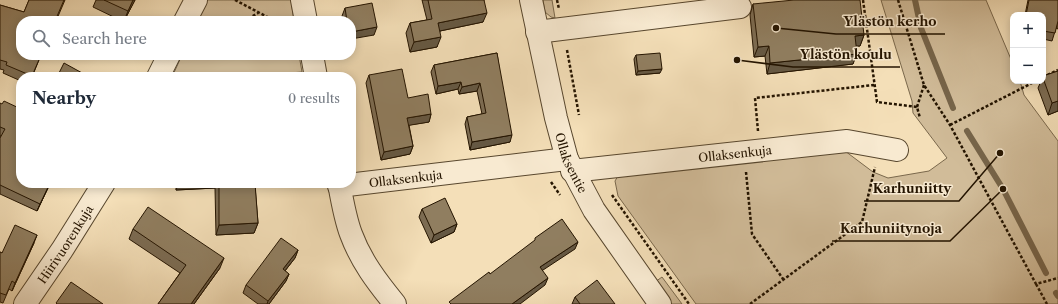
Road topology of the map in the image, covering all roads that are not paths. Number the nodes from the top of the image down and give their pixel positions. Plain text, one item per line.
1 (196, 0) edge
2 (302, 0) edge
3 (531, 0) edge
4 (740, 7) dead end
5 (188, 16) edge
6 (305, 16) edge
7 (537, 32) junction
8 (166, 60) edge
9 (313, 60) edge
10 (160, 72) edge
11 (315, 72) edge
12 (888, 148) road end
13 (570, 165) junction
14 (356, 184) edge
15 (101, 188) edge
16 (340, 188) edge
17 (25, 304) edge
18 (395, 304) edge
19 (660, 304) edge

1 - 5 street
2 - 6 street
3 - 7 street, Ollaksentie
4 - 7 street
7 - 13 street, Ollaksentie
8 - 10 street
9 - 11 street
12 - 13 street, Ollaksenkuja
13 - 14 street, Ollaksenkuja
13 - 19 street, Ollaksentie
15 - 17 street, Hiirivuorenkuja
16 - 18 street

